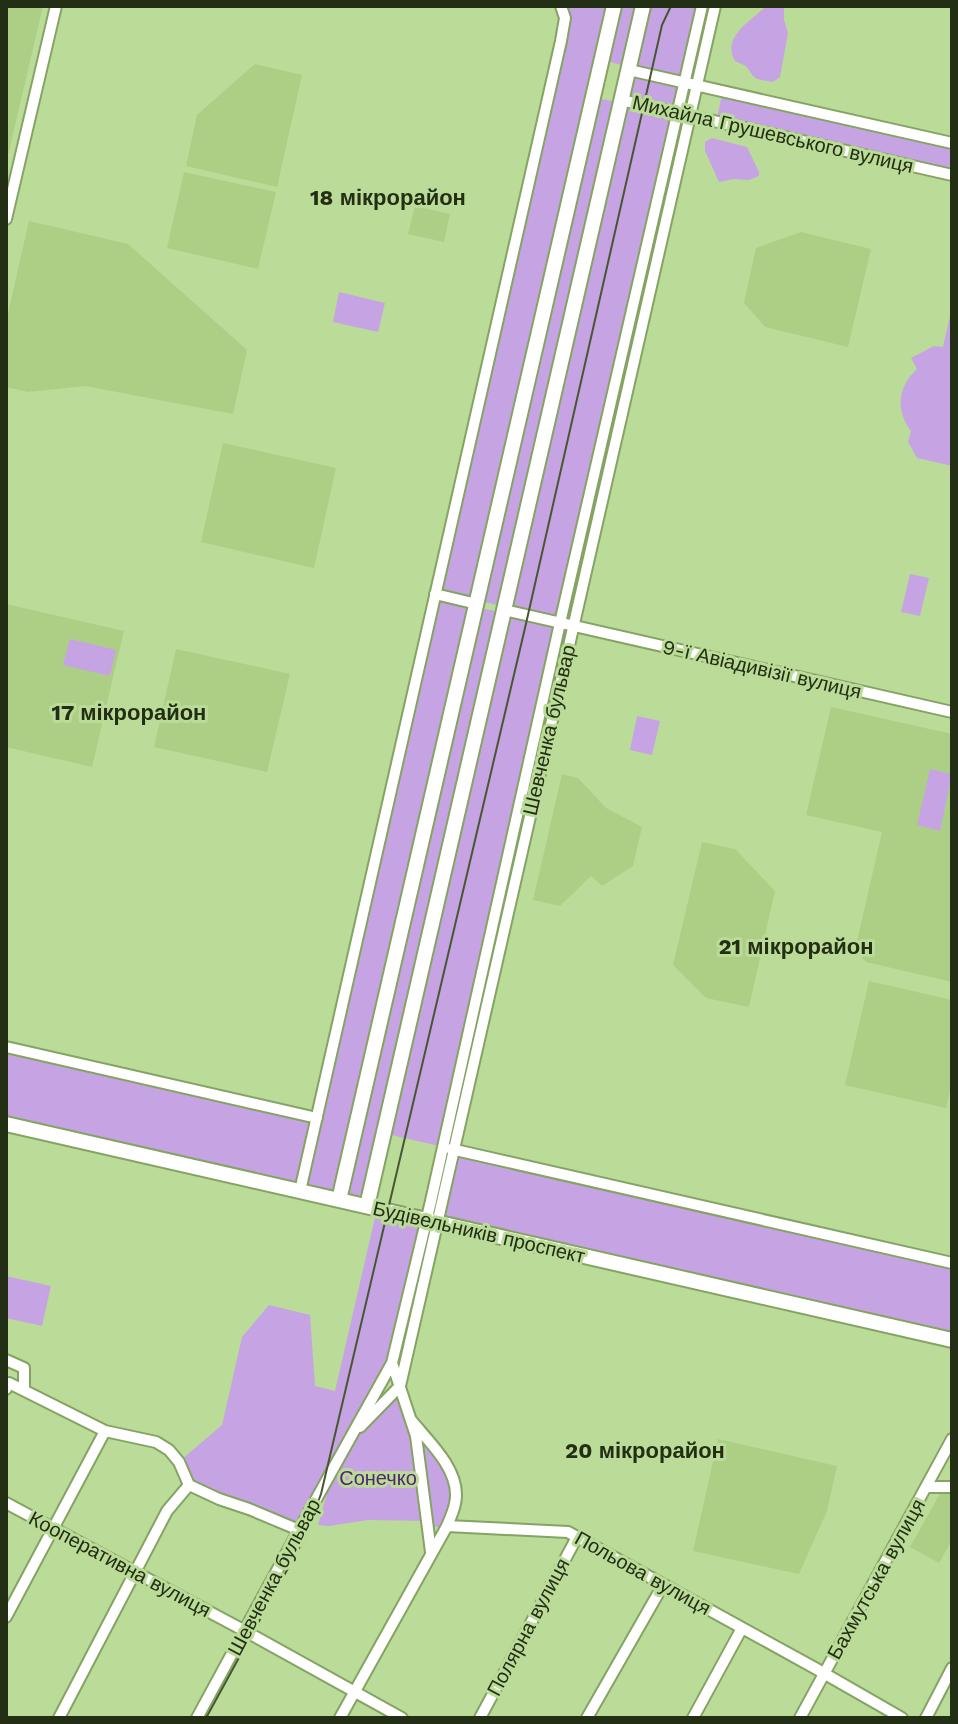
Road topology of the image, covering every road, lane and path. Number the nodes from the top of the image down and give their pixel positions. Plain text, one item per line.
1 (56, 6) edge
2 (561, 6) edge
3 (614, 6) edge
4 (643, 6) edge
5 (702, 6) edge
6 (715, 6) edge
7 (601, 64) junction
8 (629, 70) junction
9 (684, 82) junction
10 (696, 85) junction
11 (594, 94) junction
12 (621, 100) junction
13 (677, 113) junction
14 (689, 115) junction
15 (952, 143) edge
16 (952, 175) edge
17 (6, 219) edge
18 (591, 488) junction
19 (603, 491) junction
20 (435, 594) junction
21 (477, 604) junction
22 (504, 610) junction
23 (560, 623) junction
24 (573, 626) junction
25 (952, 712) edge
26 (529, 758) junction
27 (542, 761) junction
28 (6, 1047) edge
29 (317, 1118) junction
30 (6, 1124) edge
31 (443, 1147) junction
32 (455, 1149) junction
33 (300, 1191) junction
34 (339, 1200) junction
35 (367, 1206) junction
36 (432, 1221) junction
37 (952, 1263) edge
38 (952, 1340) edge
39 (6, 1360) edge
40 (392, 1363) junction
41 (8, 1386) edge
42 (400, 1386) junction
43 (24, 1390) junction
44 (411, 1420) junction
45 (105, 1431) junction
46 (351, 1437) junction
47 (952, 1439) edge
48 (189, 1485) junction
49 (927, 1487) junction
50 (952, 1487) edge
51 (6, 1503) edge
52 (447, 1526) junction
53 (53, 1528) junction
54 (299, 1530) junction
55 (577, 1537) junction
56 (431, 1552) junction
57 (135, 1572) junction
58 (663, 1585) junction
59 (6, 1617) edge
60 (742, 1628) junction
61 (245, 1631) junction
62 (952, 1668) edge
63 (824, 1673) junction
64 (355, 1692) junction
65 (59, 1718) edge
66 (197, 1718) edge
67 (340, 1718) edge
68 (402, 1718) edge
69 (480, 1718) edge
70 (587, 1718) edge
71 (693, 1718) edge
72 (800, 1718) edge
73 (902, 1718) edge
74 (926, 1718) edge

1 - 17 street
2 - 20 street
3 - 7 main road
4 - 8 main road
5 - 9 street, Шевченка бульвар
6 - 10 street, Шевченка бульвар
7 - 8 main road, Михайла Грушевського вулиця
7 - 11 main road
8 - 9 street, Михайла Грушевського вулиця
8 - 12 main road
9 - 10 street, Михайла Грушевського вулиця
9 - 13 street, Шевченка бульвар
10 - 14 street, Шевченка бульвар
10 - 15 street, Михайла Грушевського вулиця
11 - 12 main road, Михайла Грушевського вулиця
11 - 21 main road
12 - 13 street, Михайла Грушевського вулиця
12 - 22 main road
13 - 14 street, Михайла Грушевського вулиця
13 - 18 street, Шевченка бульвар
14 - 16 street, Михайла Грушевського вулиця
14 - 19 street, Шевченка бульвар
18 - 19 street
18 - 23 street, Шевченка бульвар
19 - 24 street, Шевченка бульвар
20 - 21 street
20 - 29 street
21 - 22 main road
21 - 34 main road
22 - 23 street, 9-ї Авіадивізії вулиця
22 - 35 main road
23 - 24 street, 9-ї Авіадивізії вулиця
23 - 26 street, Шевченка бульвар
24 - 25 street, 9-ї Авіадивізії вулиця
24 - 27 street, Шевченка бульвар
26 - 27 street
26 - 31 street, Шевченка бульвар
27 - 32 street, Шевченка бульвар
28 - 29 street
29 - 33 street
30 - 33 main road, Будівельників проспект
31 - 32 street
31 - 36 street, Шевченка бульвар
32 - 36 street, Шевченка бульвар
32 - 37 street
33 - 34 main road, Будівельників проспект
34 - 35 main road, Будівельників проспект
35 - 36 main road, Будівельників проспект
36 - 38 main road, Будівельників проспект
36 - 40 street, Шевченка бульвар
36 - 42 street, Шевченка бульвар
39 - 43 street
40 - 42 street
40 - 46 street, Шевченка бульвар
41 - 43 street
42 - 44 street
42 - 46 street, Шевченка бульвар
43 - 45 street
44 - 52 street
44 - 56 street
45 - 48 street
45 - 53 street
46 - 54 street, Шевченка бульвар
47 - 49 street, Бахмутська вулиця
48 - 54 street
48 - 57 street
49 - 50 street
49 - 63 street, Бахмутська вулиця
51 - 53 street, Кооперативна вулиця
52 - 55 street, Польова вулиця
52 - 56 street
53 - 57 street, Кооперативна вулиця
53 - 59 street
54 - 61 street, Шевченка бульвар
55 - 58 street, Польова вулиця
55 - 69 street, Полярна вулиця
56 - 64 street
57 - 61 street, Кооперативна вулиця
57 - 65 street
58 - 60 street, Польова вулиця
58 - 70 street
60 - 63 street, Польова вулиця
60 - 71 street
61 - 64 street, Кооперативна вулиця
61 - 66 street, Шевченка бульвар
62 - 74 street
63 - 72 street, Бахмутська вулиця
63 - 73 street, Польова вулиця
64 - 67 street
64 - 68 street, Кооперативна вулиця

